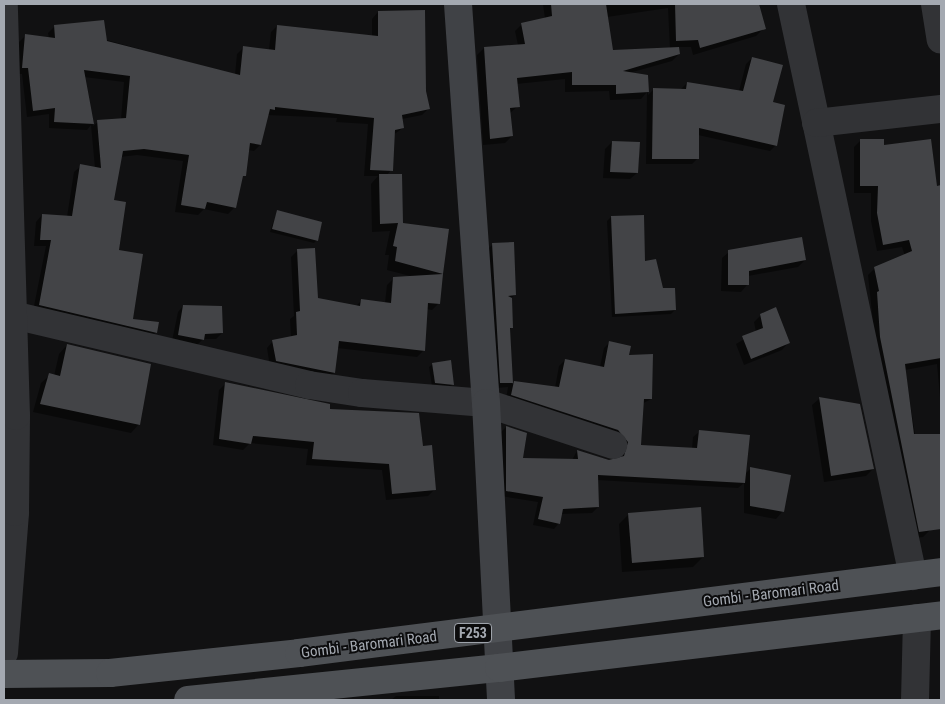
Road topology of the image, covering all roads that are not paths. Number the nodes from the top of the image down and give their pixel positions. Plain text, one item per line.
1 (4, 4) edge
2 (458, 4) edge
3 (791, 4) edge
4 (934, 4) edge
5 (941, 40) edge
6 (941, 109) edge
7 (816, 123) junction
8 (13, 315) junction
9 (486, 403) junction
10 (613, 445) dead end
11 (941, 572) edge
12 (913, 576) junction
13 (929, 616) edge
14 (497, 630) junction
15 (4, 653) edge
16 (499, 668) junction
17 (4, 674) edge
18 (188, 700) edge
19 (501, 700) edge
20 (914, 700) edge

1 - 8 street
2 - 9 street
3 - 7 street
4 - 5 street
6 - 7 street
7 - 12 street
8 - 9 street
8 - 15 street
9 - 10 street
9 - 14 street
11 - 12 main road, Gombi - Baromari Road / F253
12 - 14 main road, Gombi - Baromari Road / F253
13 - 16 main road
13 - 20 street
14 - 16 street
14 - 17 main road, Gombi - Baromari Road / F253
16 - 18 main road
16 - 19 street

